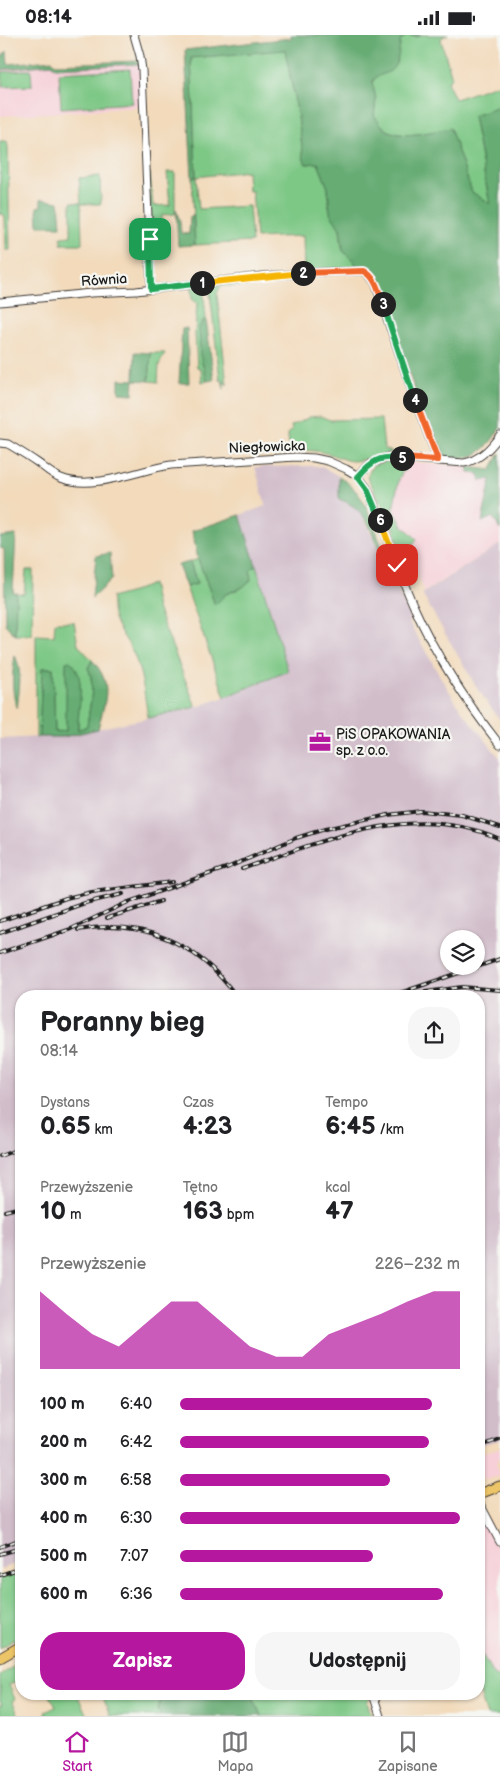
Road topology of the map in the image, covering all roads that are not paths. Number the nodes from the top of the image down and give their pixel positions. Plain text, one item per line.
1 (134, 35) edge
2 (151, 289) junction
3 (0, 302) edge
4 (500, 435) edge
5 (0, 443) edge
6 (438, 460) junction
7 (358, 477) junction
8 (500, 745) edge
9 (500, 1486) edge
10 (485, 1492) edge
11 (485, 1514) edge
12 (500, 1542) edge
13 (15, 1649) edge
14 (0, 1657) edge
15 (375, 1700) edge
16 (380, 1716) edge

1 - 2 street
2 - 3 street, Równia
2 - 6 street, Równia
4 - 6 street
5 - 7 street, Niegłowicka
6 - 7 street
7 - 8 street, Niegłowicka
9 - 10 main road
11 - 12 street
13 - 14 main road
15 - 16 street

